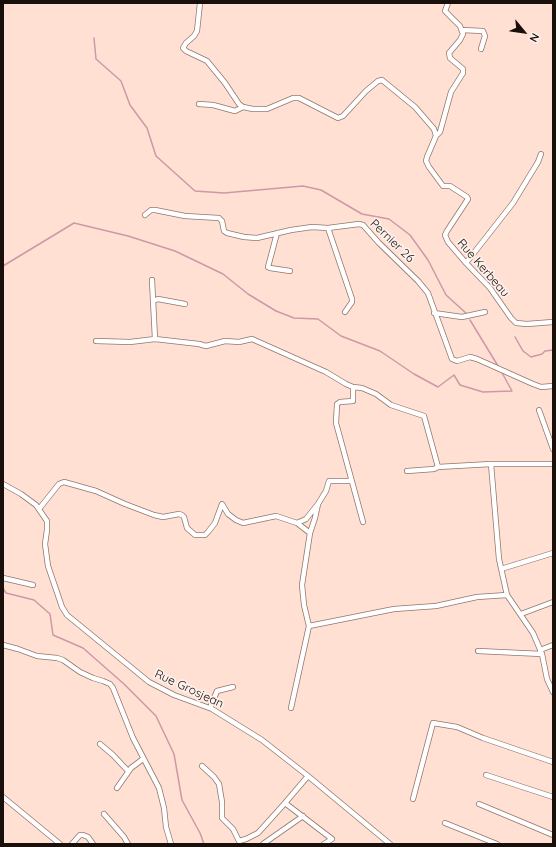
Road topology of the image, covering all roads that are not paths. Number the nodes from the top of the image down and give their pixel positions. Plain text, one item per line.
1 (200, 3) edge
2 (448, 3) edge
3 (462, 30) junction
4 (481, 49) dead end
5 (199, 104) dead end
6 (243, 107) junction
7 (436, 136) junction
8 (541, 154) dead end
9 (145, 215) dead end
10 (328, 228) junction
11 (278, 233) junction
12 (466, 263) junction
13 (290, 271) dead end
14 (152, 280) dead end
15 (153, 302) junction
16 (185, 304) dead end
17 (345, 312) dead end
18 (485, 312) dead end
19 (434, 313) junction
20 (553, 322) edge
21 (155, 339) junction
22 (96, 341) dead end
23 (553, 386) edge
24 (352, 387) junction
25 (539, 410) dead end
26 (553, 449) edge
27 (491, 464) junction
28 (553, 464) edge
29 (438, 467) junction
30 (407, 471) dead end
31 (351, 481) junction
32 (3, 484) edge
33 (318, 504) junction
34 (39, 509) junction
35 (363, 522) dead end
36 (297, 523) junction
37 (310, 533) junction
38 (553, 553) edge
39 (502, 569) junction
40 (3, 578) edge
41 (33, 585) dead end
42 (507, 596) junction
43 (553, 602) edge
44 (521, 614) junction
45 (310, 626) junction
46 (3, 645) edge
47 (553, 645) edge
48 (478, 651) dead end
49 (541, 652) junction
50 (233, 687) dead end
51 (553, 692) edge
52 (210, 708) junction
53 (291, 708) dead end
54 (100, 744) dead end
55 (143, 758) junction
56 (553, 762) edge
57 (202, 766) dead end
58 (128, 771) junction
59 (486, 775) dead end
60 (308, 776) junction
61 (117, 788) dead end
62 (3, 797) edge
63 (553, 797) edge
64 (413, 799) dead end
65 (285, 803) junction
66 (479, 804) dead end
67 (104, 814) dead end
68 (303, 816) junction
69 (445, 823) dead end
70 (553, 834) edge
71 (60, 844) edge
72 (72, 844) edge
73 (93, 844) edge
74 (128, 844) edge
75 (171, 844) edge
76 (263, 844) edge
77 (324, 844) edge
78 (390, 844) edge
79 (497, 844) edge

1 - 6 street
2 - 3 street
3 - 4 street
3 - 7 street
5 - 6 street
6 - 7 street
7 - 12 street, Rue Kerbeau
8 - 12 street
9 - 11 street, Pernier 26
10 - 11 street, Pernier 26
10 - 17 street
10 - 19 street, Pernier 26
11 - 13 street
12 - 20 street, Rue Kerbeau
14 - 15 street
15 - 16 street
15 - 21 street
18 - 19 street
19 - 23 street, Pernier 26
21 - 22 street
21 - 24 street
24 - 29 street
24 - 31 street
25 - 26 street
27 - 28 street
27 - 29 street
27 - 39 street
29 - 30 street
31 - 33 street
31 - 35 street
32 - 34 street, Rue Grosjean
33 - 36 street
33 - 37 street
34 - 36 street
34 - 52 street, Rue Grosjean
36 - 37 street
37 - 45 street
38 - 39 street
39 - 42 street
40 - 41 street
42 - 44 street
42 - 45 street
43 - 44 street
44 - 49 street
45 - 53 street
46 - 55 street
47 - 49 street
48 - 49 street
49 - 51 street
50 - 52 street
52 - 60 street, Rue Grosjean
54 - 58 street
55 - 58 street
55 - 75 street
56 - 64 street
57 - 65 street
58 - 61 street
59 - 63 street
60 - 65 street
60 - 78 street, Rue Grosjean
62 - 71 street
65 - 68 street
66 - 70 street
67 - 74 street
68 - 76 street
68 - 77 street
69 - 79 street
72 - 73 street

